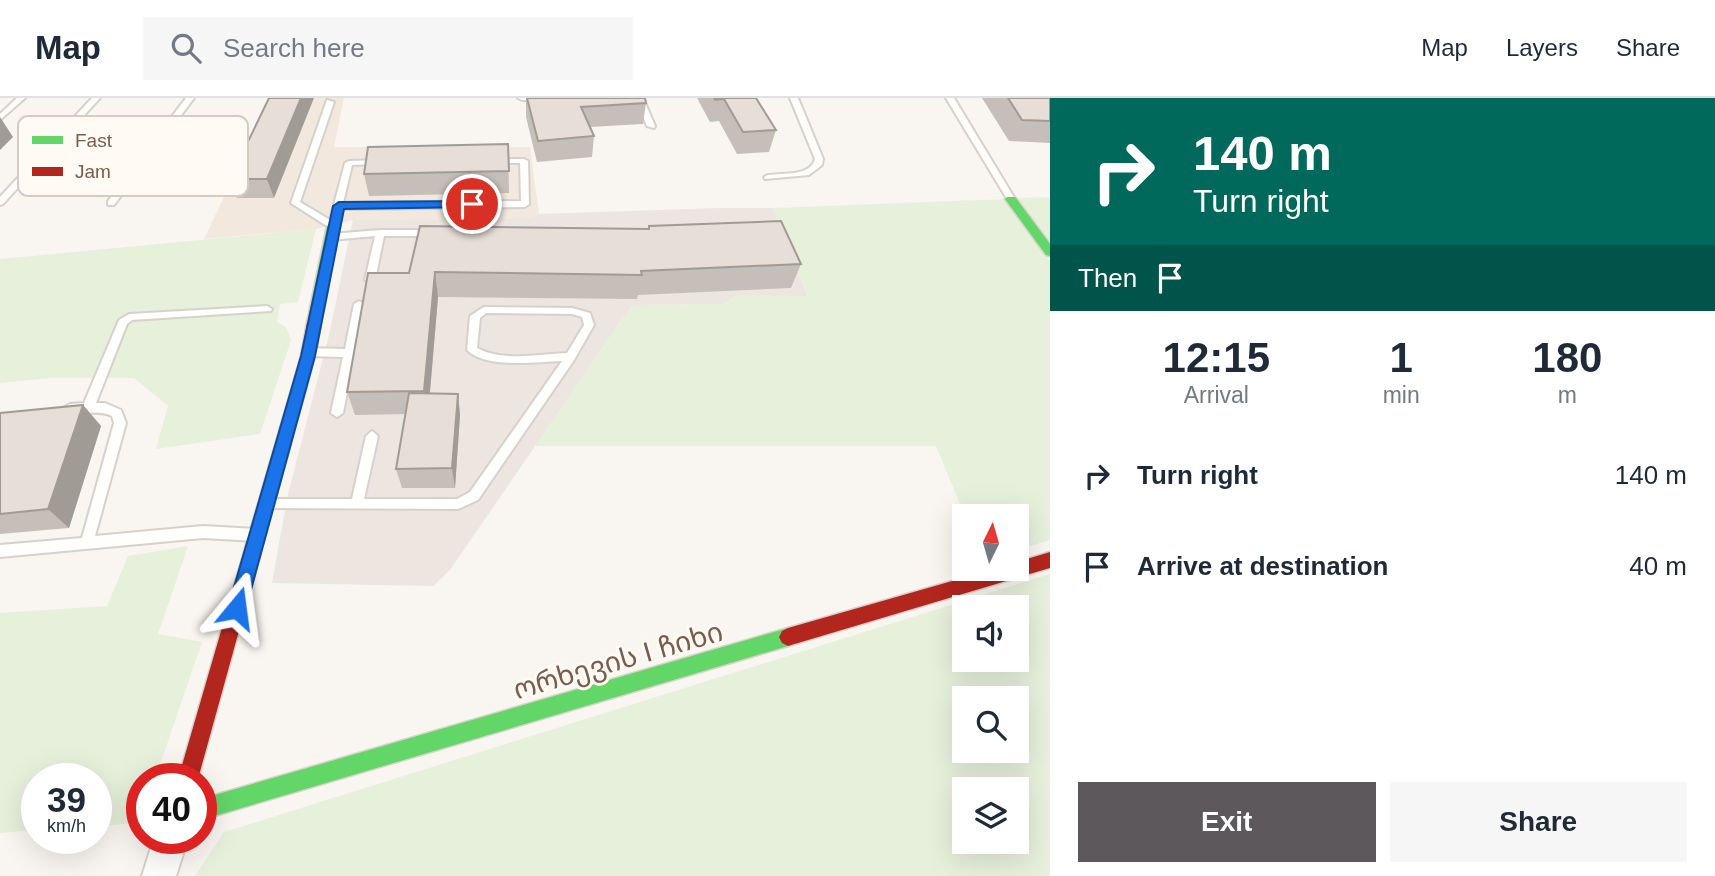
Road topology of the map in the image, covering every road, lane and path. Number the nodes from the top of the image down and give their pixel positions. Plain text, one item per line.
1 (21, 98) edge
2 (96, 98) edge
3 (190, 98) edge
4 (522, 98) edge
5 (564, 98) edge
6 (639, 98) edge
7 (794, 98) edge
8 (950, 98) edge
9 (330, 102) dead end
10 (79, 116) edge
11 (176, 116) edge
12 (0, 118) edge
13 (650, 126) dead end
14 (390, 162) edge
15 (484, 162) edge
16 (768, 177) dead end
17 (18, 182) edge
18 (116, 196) edge
19 (1011, 199) joint
20 (0, 202) edge
21 (111, 203) dead end
22 (339, 206) junction
23 (332, 232) junction
24 (380, 233) junction
25 (450, 233) edge
26 (1050, 252) edge
27 (370, 279) edge
28 (359, 304) edge
29 (267, 309) dead end
30 (309, 352) junction
31 (348, 353) junction
32 (570, 357) junction
33 (89, 406) junction
34 (51, 410) edge
35 (337, 413) dead end
36 (372, 436) dead end
37 (266, 504) junction
38 (357, 504) junction
39 (257, 535) junction
40 (87, 543) junction
41 (0, 551) edge
42 (1050, 560) edge
43 (193, 763) edge
44 (217, 805) edge
45 (166, 854) edge
46 (159, 876) edge

1 - 12 lane
2 - 10 lane
3 - 11 lane
4 - 5 lane
6 - 13 lane
7 - 16 lane
8 - 19 lane
9 - 23 lane
14 - 22 lane
15 - 22 lane
17 - 20 lane
18 - 21 lane
19 - 26 street
22 - 23 lane
23 - 24 lane
23 - 30 street
24 - 25 lane
24 - 27 lane
28 - 31 lane
29 - 33 lane
30 - 31 lane
30 - 37 street
31 - 35 lane
32 - 32 lane
32 - 38 lane
33 - 34 lane
33 - 40 lane
36 - 38 lane
37 - 38 lane
37 - 39 street
39 - 40 lane
39 - 43 street
40 - 41 lane
42 - 44 street, ორხევის I ჩიხი
45 - 46 street

